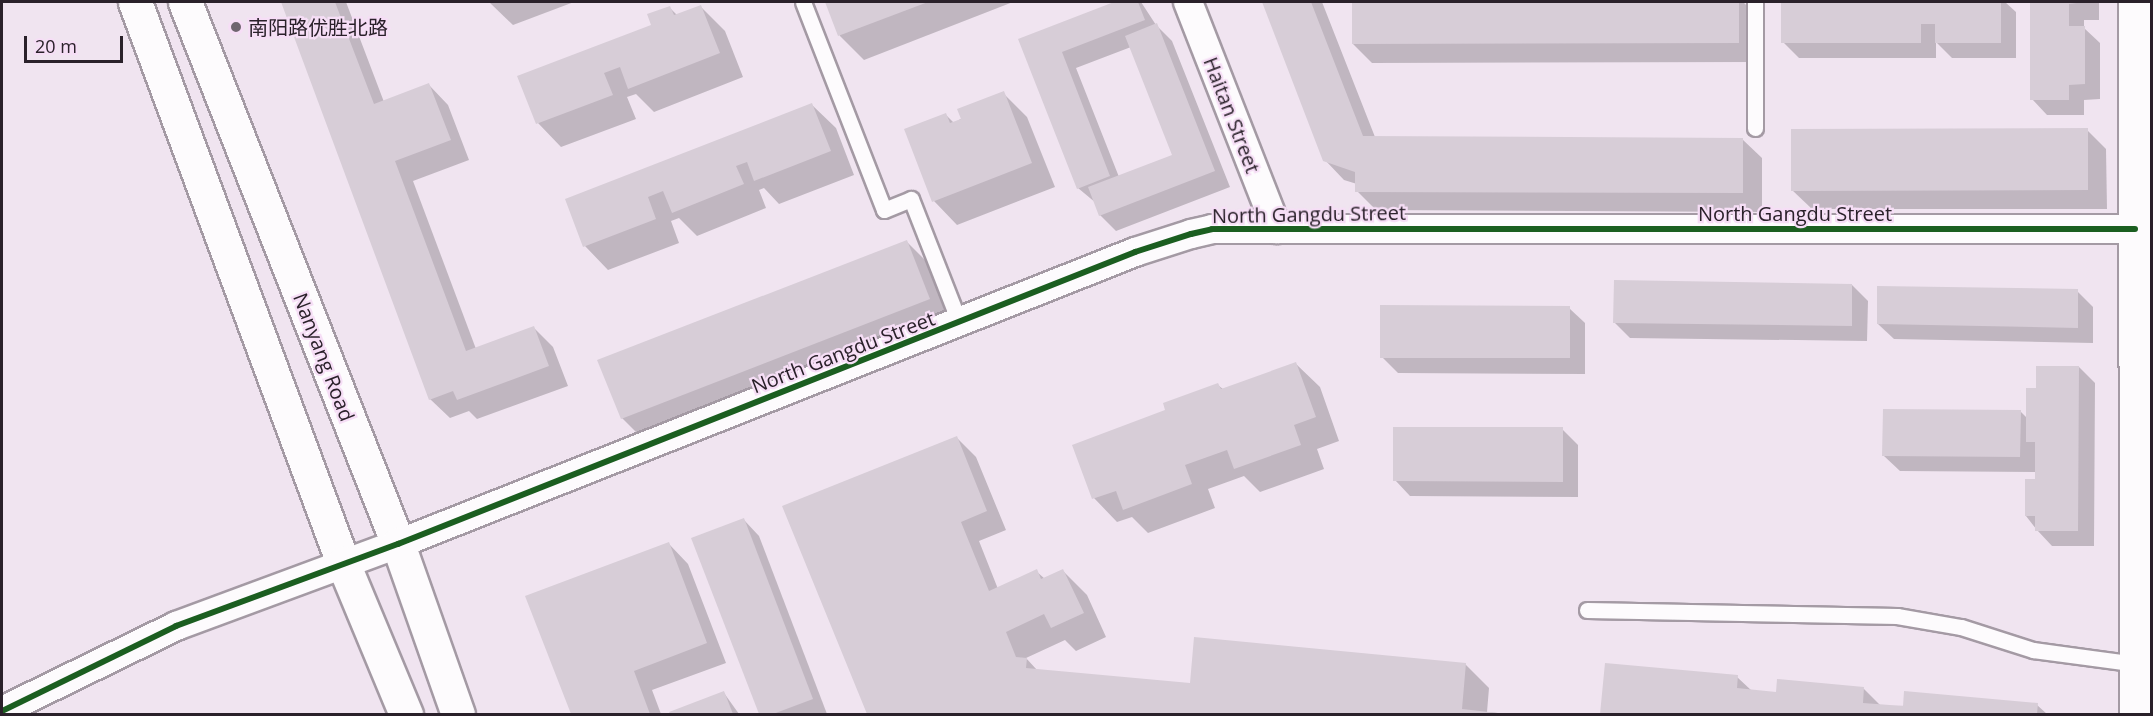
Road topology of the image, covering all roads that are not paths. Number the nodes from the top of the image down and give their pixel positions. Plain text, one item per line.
1 (135, 2) edge
2 (184, 2) edge
3 (803, 2) edge
4 (1188, 2) edge
5 (1755, 2) edge
6 (2135, 2) edge
7 (1755, 128) dead end
8 (2143, 153) edge
9 (1277, 229) junction
10 (2135, 229) junction
11 (960, 324) junction
12 (2143, 341) edge
13 (398, 544) junction
14 (344, 563) junction
15 (1587, 610) dead end
16 (2136, 664) junction
17 (2, 711) edge
18 (406, 714) edge
19 (458, 714) edge
20 (2136, 714) edge

1 - 14 main road
2 - 13 main road, Nanyang Road
3 - 11 lane
4 - 9 street, Haitan Street
5 - 7 lane
6 - 8 main road
8 - 10 main road
9 - 10 street, North Gangdu Street
9 - 11 street, North Gangdu Street
10 - 12 main road
11 - 13 street, North Gangdu Street
12 - 16 main road
13 - 14 street, North Gangdu Street
13 - 19 main road, Nanyang Road
14 - 17 street, North Gangdu Street
14 - 18 main road
15 - 16 lane
16 - 20 main road

